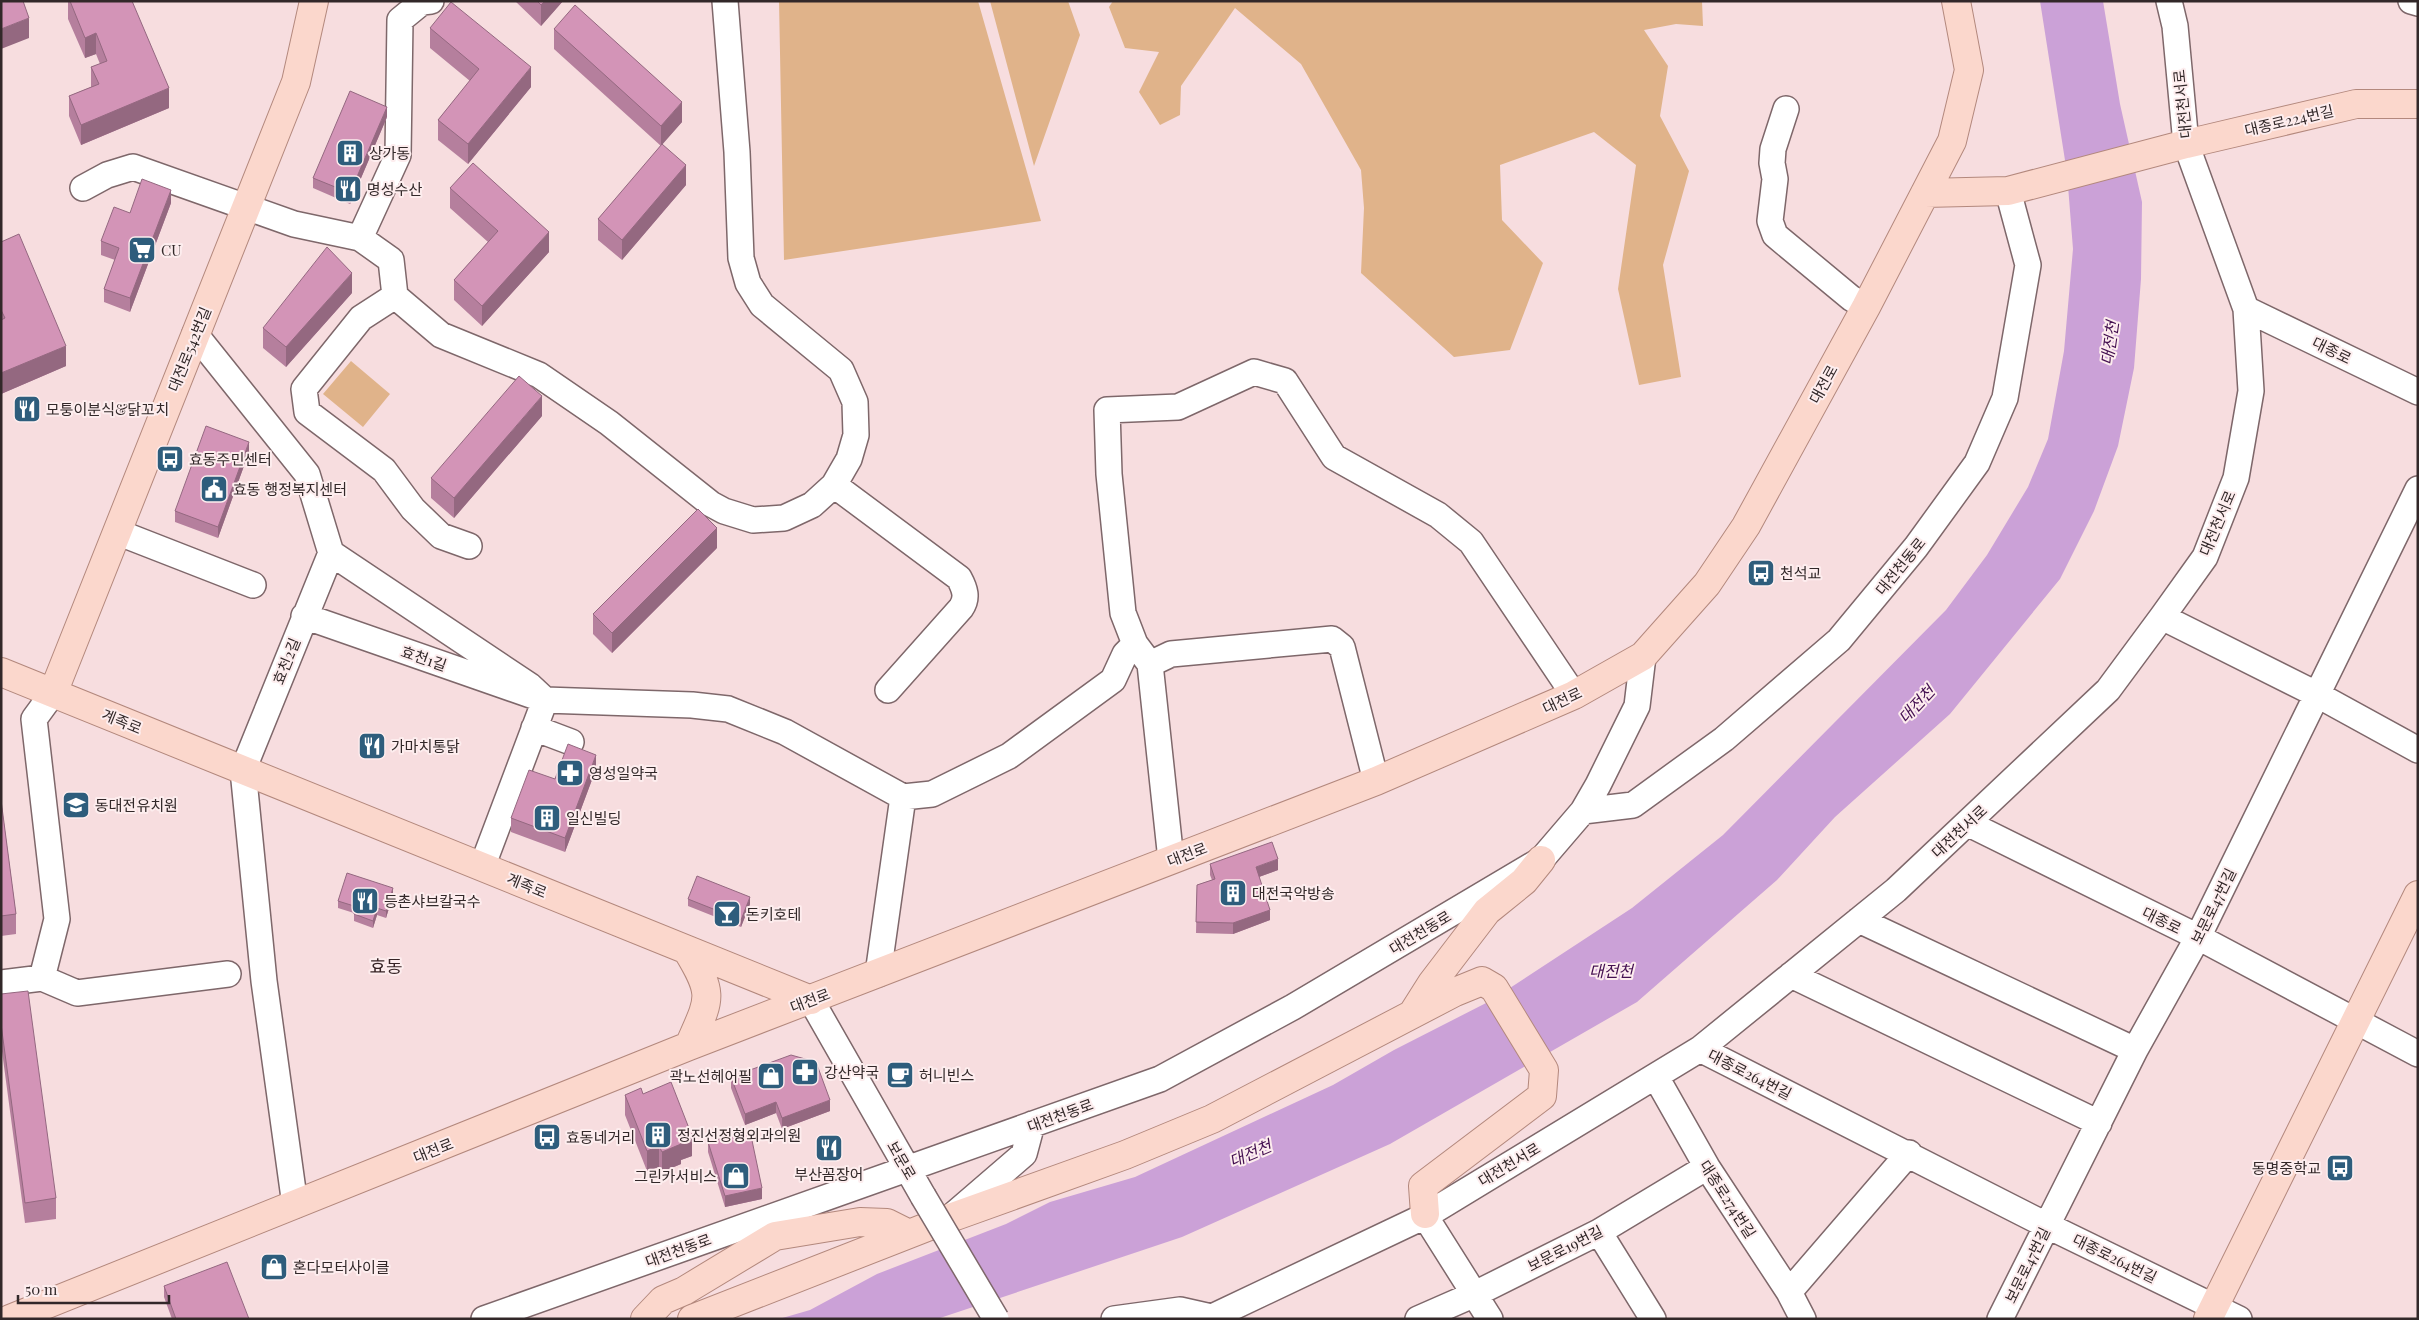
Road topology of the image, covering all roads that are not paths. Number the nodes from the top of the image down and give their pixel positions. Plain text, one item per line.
1 (314, 1) edge
2 (431, 1) edge
3 (724, 1) edge
4 (1956, 1) edge
5 (2168, 1) edge
6 (2411, 1) edge
7 (2418, 3) edge
8 (2418, 104) edge
9 (1786, 109) dead end
10 (2174, 148) junction
11 (83, 188) dead end
12 (2017, 190) junction
13 (1925, 193) junction
14 (246, 205) junction
15 (360, 238) junction
16 (395, 296) junction
17 (1866, 307) junction
18 (2246, 309) junction
19 (195, 334) junction
20 (2418, 392) edge
21 (834, 485) junction
22 (2418, 489) edge
23 (117, 532) junction
24 (470, 546) dead end
25 (331, 553) junction
26 (253, 585) dead end
27 (304, 616) junction
28 (2162, 617) junction
29 (1135, 644) junction
30 (1643, 656) junction
31 (1150, 664) junction
32 (1, 672) edge
33 (888, 690) dead end
34 (53, 693) junction
35 (2316, 694) junction
36 (1574, 695) junction
37 (545, 700) junction
38 (534, 728) junction
39 (571, 742) dead end
40 (2418, 750) edge
41 (243, 770) junction
42 (1376, 781) junction
43 (903, 797) junction
44 (1583, 811) junction
45 (1967, 823) junction
46 (1171, 860) junction
47 (1541, 860) junction
48 (482, 867) junction
49 (2418, 895) edge
50 (1859, 920) junction
51 (2198, 937) junction
52 (687, 950) junction
53 (228, 974) dead end
54 (878, 974) junction
55 (1791, 975) junction
56 (42, 978) junction
57 (1, 983) edge
58 (811, 1000) junction
59 (1411, 1016) junction
60 (2356, 1021) junction
61 (689, 1046) junction
62 (1700, 1049) junction
63 (2135, 1050) junction
64 (2418, 1054) edge
65 (1656, 1077) junction
66 (2099, 1122) junction
67 (1032, 1124) junction
68 (1909, 1153) junction
69 (1707, 1167) junction
70 (906, 1169) junction
71 (295, 1205) junction
72 (1425, 1215) junction
73 (950, 1218) junction
74 (2046, 1225) junction
75 (771, 1227) junction
76 (1599, 1232) junction
77 (909, 1234) junction
78 (1789, 1292) junction
79 (1475, 1294) junction
80 (2212, 1312) edge
81 (25, 1316) edge
82 (1209, 1318) edge
83 (484, 1319) edge
84 (645, 1319) edge
85 (692, 1319) edge
86 (996, 1319) edge
87 (1114, 1319) edge
88 (1418, 1319) edge
89 (1490, 1319) edge
90 (1652, 1319) edge
91 (1803, 1319) edge
92 (2000, 1319) edge
93 (2239, 1319) edge

1 - 14 main road, 대전로542번길
2 - 15 street
3 - 21 street
4 - 13 main road, 대전로
5 - 10 street, 대전천서로
6 - 7 street
8 - 10 main road, 대종로224번길
9 - 17 street
10 - 12 main road, 대종로224번길
10 - 18 street, 대전천서로
11 - 14 street
12 - 13 main road
12 - 44 street, 대전천동로
13 - 17 main road, 대전로
14 - 15 street
14 - 19 main road, 대전로542번길
15 - 16 street
16 - 21 street
16 - 24 street
17 - 30 main road, 대전로
18 - 20 street, 대종로
18 - 28 street, 대전천서로
19 - 23 main road, 대전로542번길
19 - 25 street
21 - 33 street
22 - 35 street, 보문로47번길
23 - 26 street
23 - 34 main road, 대전로542번길
25 - 27 street, 효천2길
25 - 37 street
27 - 37 street, 효천1길
27 - 41 street, 효천2길
28 - 35 street
28 - 45 street, 대전천서로
29 - 31 street
29 - 36 street
29 - 43 street
30 - 36 main road, 대전로
30 - 44 street, 대전천동로
31 - 42 street
31 - 46 street
32 - 34 main road, 계족로
34 - 41 main road, 계족로
34 - 56 street
35 - 40 street
35 - 51 street, 보문로47번길
36 - 42 main road, 대전로
37 - 38 street
37 - 43 street, 효천1길
38 - 39 street
38 - 48 street
41 - 48 main road, 계족로
41 - 71 street
42 - 46 main road, 대전로
43 - 54 street
44 - 47 street, 대전천동로
45 - 50 street, 대전천서로
45 - 51 street, 대종로
46 - 54 main road, 대전로
47 - 59 main road
47 - 67 street, 대전천동로
48 - 52 main road, 계족로
49 - 60 main road
50 - 55 street, 대전천서로
50 - 63 street
51 - 60 street, 대종로
51 - 63 street, 보문로47번길
52 - 58 main road, 계족로
52 - 61 main road
53 - 56 street
54 - 58 main road, 대전로
55 - 62 street, 대전천서로
55 - 66 street
56 - 57 street
58 - 61 main road, 대전로
58 - 70 street, 보문로
59 - 72 main road
59 - 73 main road
60 - 64 street, 대종로
60 - 80 main road
61 - 71 main road, 대전로
62 - 65 street, 대전천서로
62 - 68 street, 대종로264번길
63 - 66 street, 보문로47번길
65 - 69 street, 대종로274번길
65 - 72 street, 대전천서로
66 - 74 street, 보문로47번길
67 - 70 street, 대전천동로
67 - 73 street
68 - 74 street, 대종로264번길
68 - 78 street
69 - 76 street, 보문로19번길
69 - 78 street, 대종로274번길
70 - 75 street, 대전천동로
70 - 86 street, 보문로, bridge
71 - 81 main road, 대전로
72 - 79 street
72 - 82 street, 대전천서로
73 - 77 main road
74 - 80 street, 대종로264번길
74 - 92 street, 보문로47번길
75 - 77 main road
75 - 83 street, 대전천동로
75 - 84 main road
76 - 79 street, 보문로19번길
76 - 90 street
77 - 85 main road
78 - 91 street, 대종로274번길
79 - 88 street, 보문로19번길
79 - 89 street
80 - 93 street, 대종로264번길
82 - 87 street

